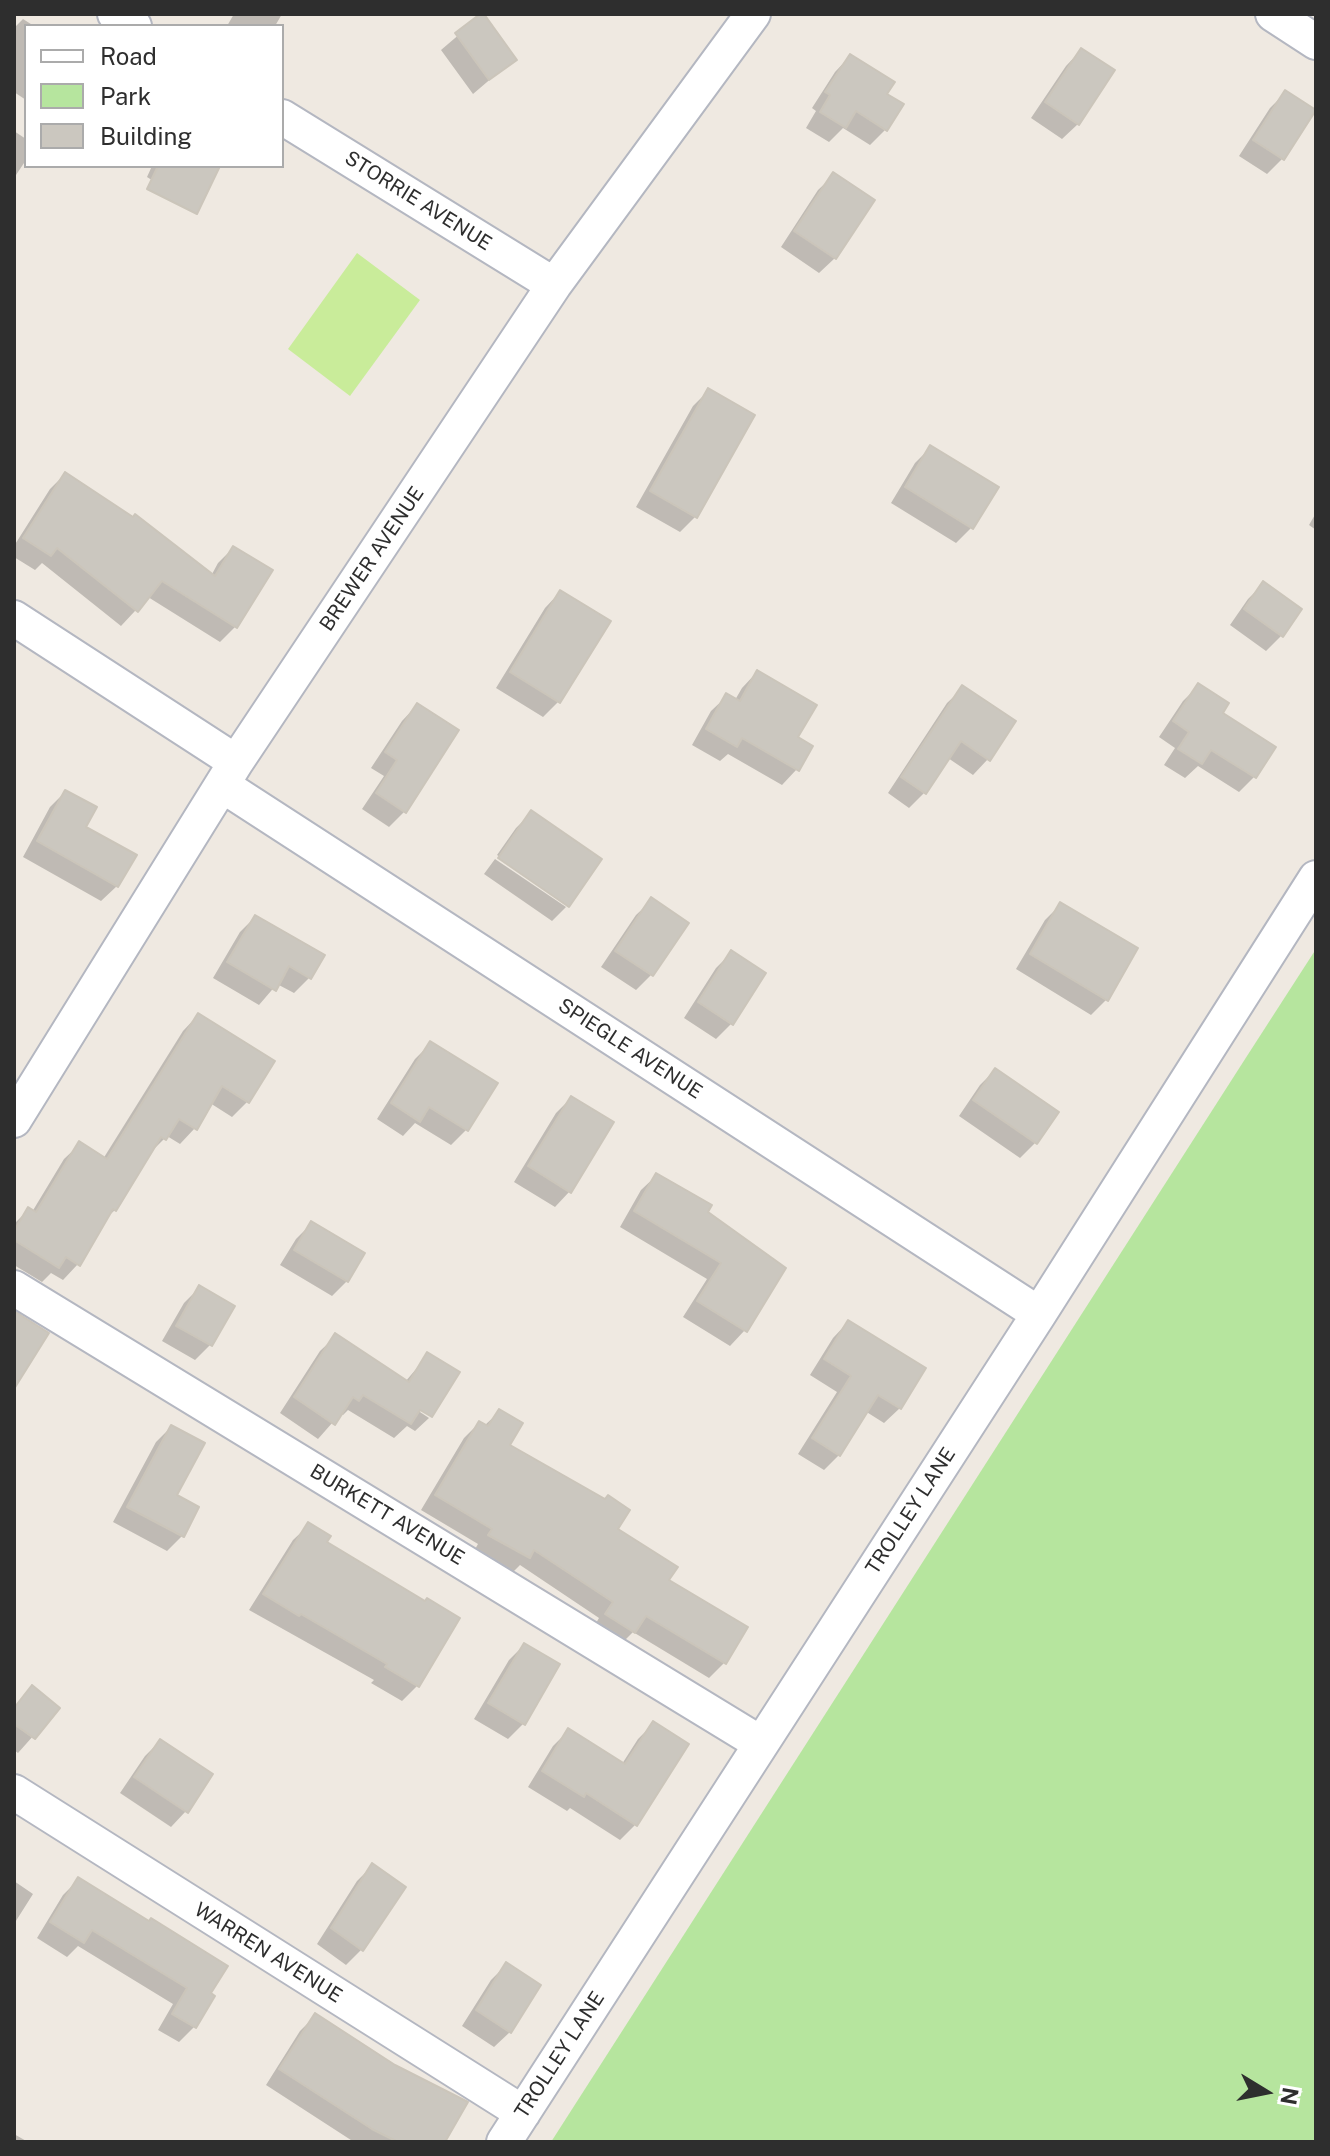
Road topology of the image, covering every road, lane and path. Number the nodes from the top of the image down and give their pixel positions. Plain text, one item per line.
1 (753, 14) edge
2 (1273, 14) edge
3 (1316, 42) edge
4 (284, 118) edge
5 (554, 285) junction
6 (14, 618) edge
7 (229, 774) junction
8 (1316, 878) edge
9 (14, 1120) edge
10 (14, 1288) edge
11 (1039, 1314) junction
12 (760, 1743) junction
13 (14, 1792) edge
14 (523, 2113) junction
15 (504, 2142) edge

1 - 5 street, BREWER AVENUE
2 - 3 street
4 - 5 street, STORRIE AVENUE
5 - 7 street, BREWER AVENUE
6 - 7 street, SPIEGLE AVENUE
7 - 9 street, BREWER AVENUE
7 - 11 street, SPIEGLE AVENUE
8 - 11 street, TROLLEY LANE
10 - 12 street, BURKETT AVENUE
11 - 12 street, TROLLEY LANE
12 - 14 street, TROLLEY LANE
13 - 14 street, WARREN AVENUE
14 - 15 street, TROLLEY LANE

